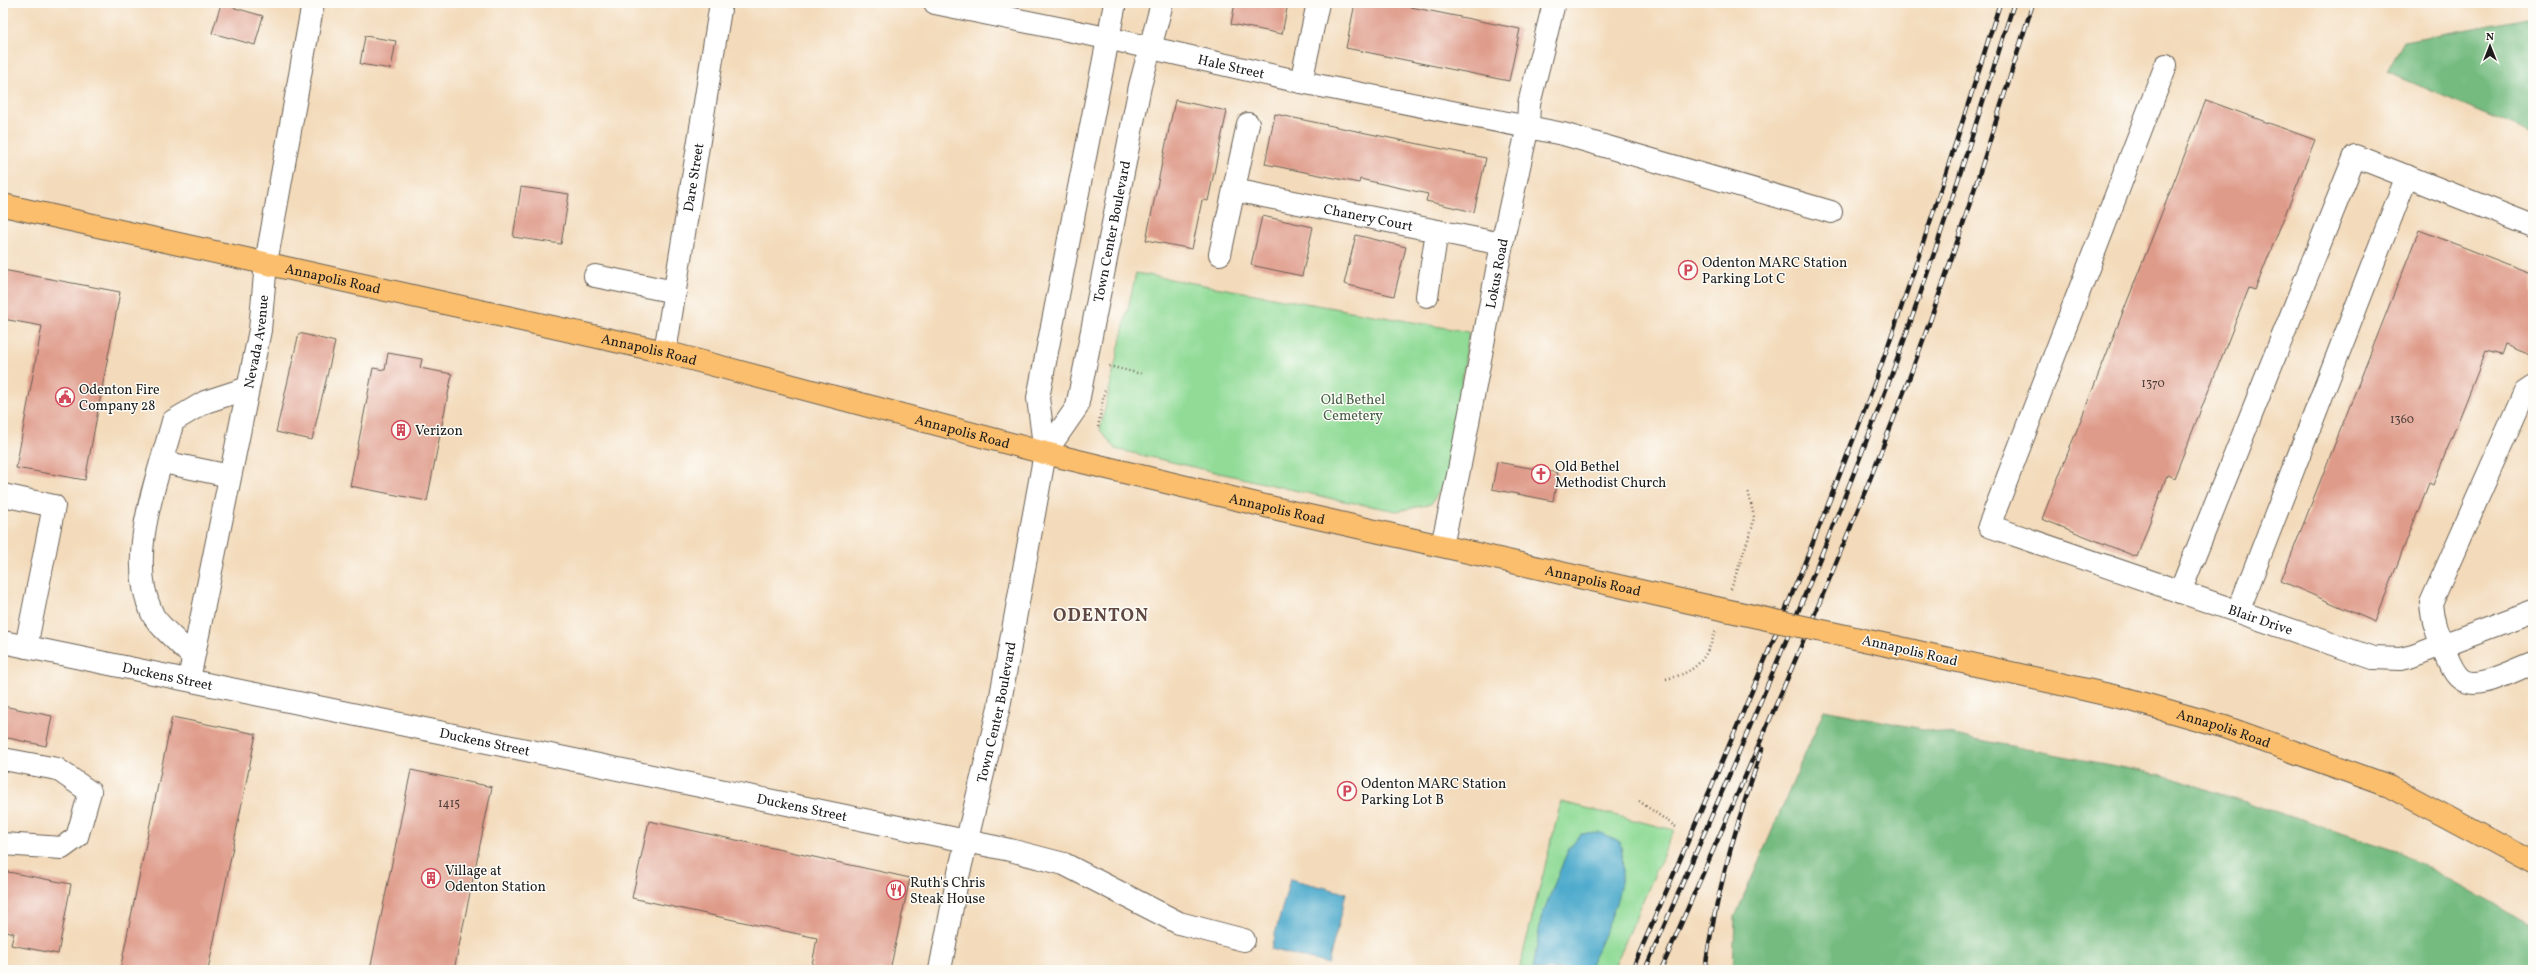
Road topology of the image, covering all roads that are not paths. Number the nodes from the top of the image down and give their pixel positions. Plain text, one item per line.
1 (313, 3) edge
2 (721, 3) edge
3 (935, 3) edge
4 (1115, 3) edge
5 (1162, 3) edge
6 (1318, 3) edge
7 (1548, 4) edge
8 (1107, 38) junction
9 (1150, 48) junction
10 (2166, 65) dead end
11 (1301, 82) junction
12 (1248, 124) dead end
13 (1528, 126) junction
14 (2407, 176) junction
15 (1234, 190) junction
16 (3, 205) edge
17 (1831, 212) dead end
18 (2533, 226) edge
19 (1437, 231) junction
20 (1502, 244) junction
21 (1220, 254) dead end
22 (266, 263) junction
23 (595, 276) dead end
24 (675, 292) junction
25 (1427, 296) dead end
26 (665, 352) junction
27 (248, 388) junction
28 (2533, 388) edge
29 (1045, 453) junction
30 (163, 462) junction
31 (230, 476) junction
32 (3, 495) edge
33 (1442, 544) junction
34 (2180, 592) junction
35 (2533, 611) edge
36 (2238, 612) junction
37 (3, 642) edge
38 (2442, 645) junction
39 (26, 647) junction
40 (193, 657) junction
41 (2533, 663) edge
42 (188, 679) junction
43 (3, 760) edge
44 (966, 842) junction
45 (3, 844) edge
46 (2533, 863) edge
47 (1244, 940) dead end
48 (940, 970) edge

1 - 22 street, Nevada Avenue
2 - 24 street, Dare Street
3 - 8 street, Hale Street
4 - 8 street, Town Center Boulevard
5 - 9 street, Town Center Boulevard
6 - 11 street
7 - 13 street, Lokus Road
8 - 9 street, Hale Street
8 - 29 street, Town Center Boulevard
9 - 11 street, Hale Street
9 - 29 street, Town Center Boulevard
10 - 34 street, Blair Drive
11 - 13 street, Hale Street
12 - 15 street
13 - 17 street, Hale Street
13 - 20 street, Lokus Road
14 - 18 street
14 - 34 street
14 - 36 street
15 - 19 street, Chanery Court
15 - 21 street
16 - 22 main road, Annapolis Road
19 - 20 street, Chanery Court
19 - 25 street
20 - 33 street, Lokus Road
22 - 26 main road, Annapolis Road
22 - 27 street, Nevada Avenue
23 - 24 street
24 - 26 street, Dare Street
26 - 29 main road, Annapolis Road
27 - 30 street
27 - 31 street, Nevada Avenue
28 - 38 street
29 - 33 main road, Annapolis Road
29 - 44 street, Town Center Boulevard
30 - 31 street
30 - 40 street
31 - 40 street, Nevada Avenue
32 - 39 street
33 - 46 main road, Annapolis Road, bridge
34 - 36 street, Blair Drive
35 - 38 street, Blair Drive
36 - 38 street, Blair Drive
37 - 39 street, Duckens Street
38 - 41 street
39 - 42 street, Duckens Street
40 - 42 street, Nevada Avenue
42 - 44 street, Duckens Street
43 - 45 street
44 - 47 street, Duckens Street
44 - 48 street, Town Center Boulevard

